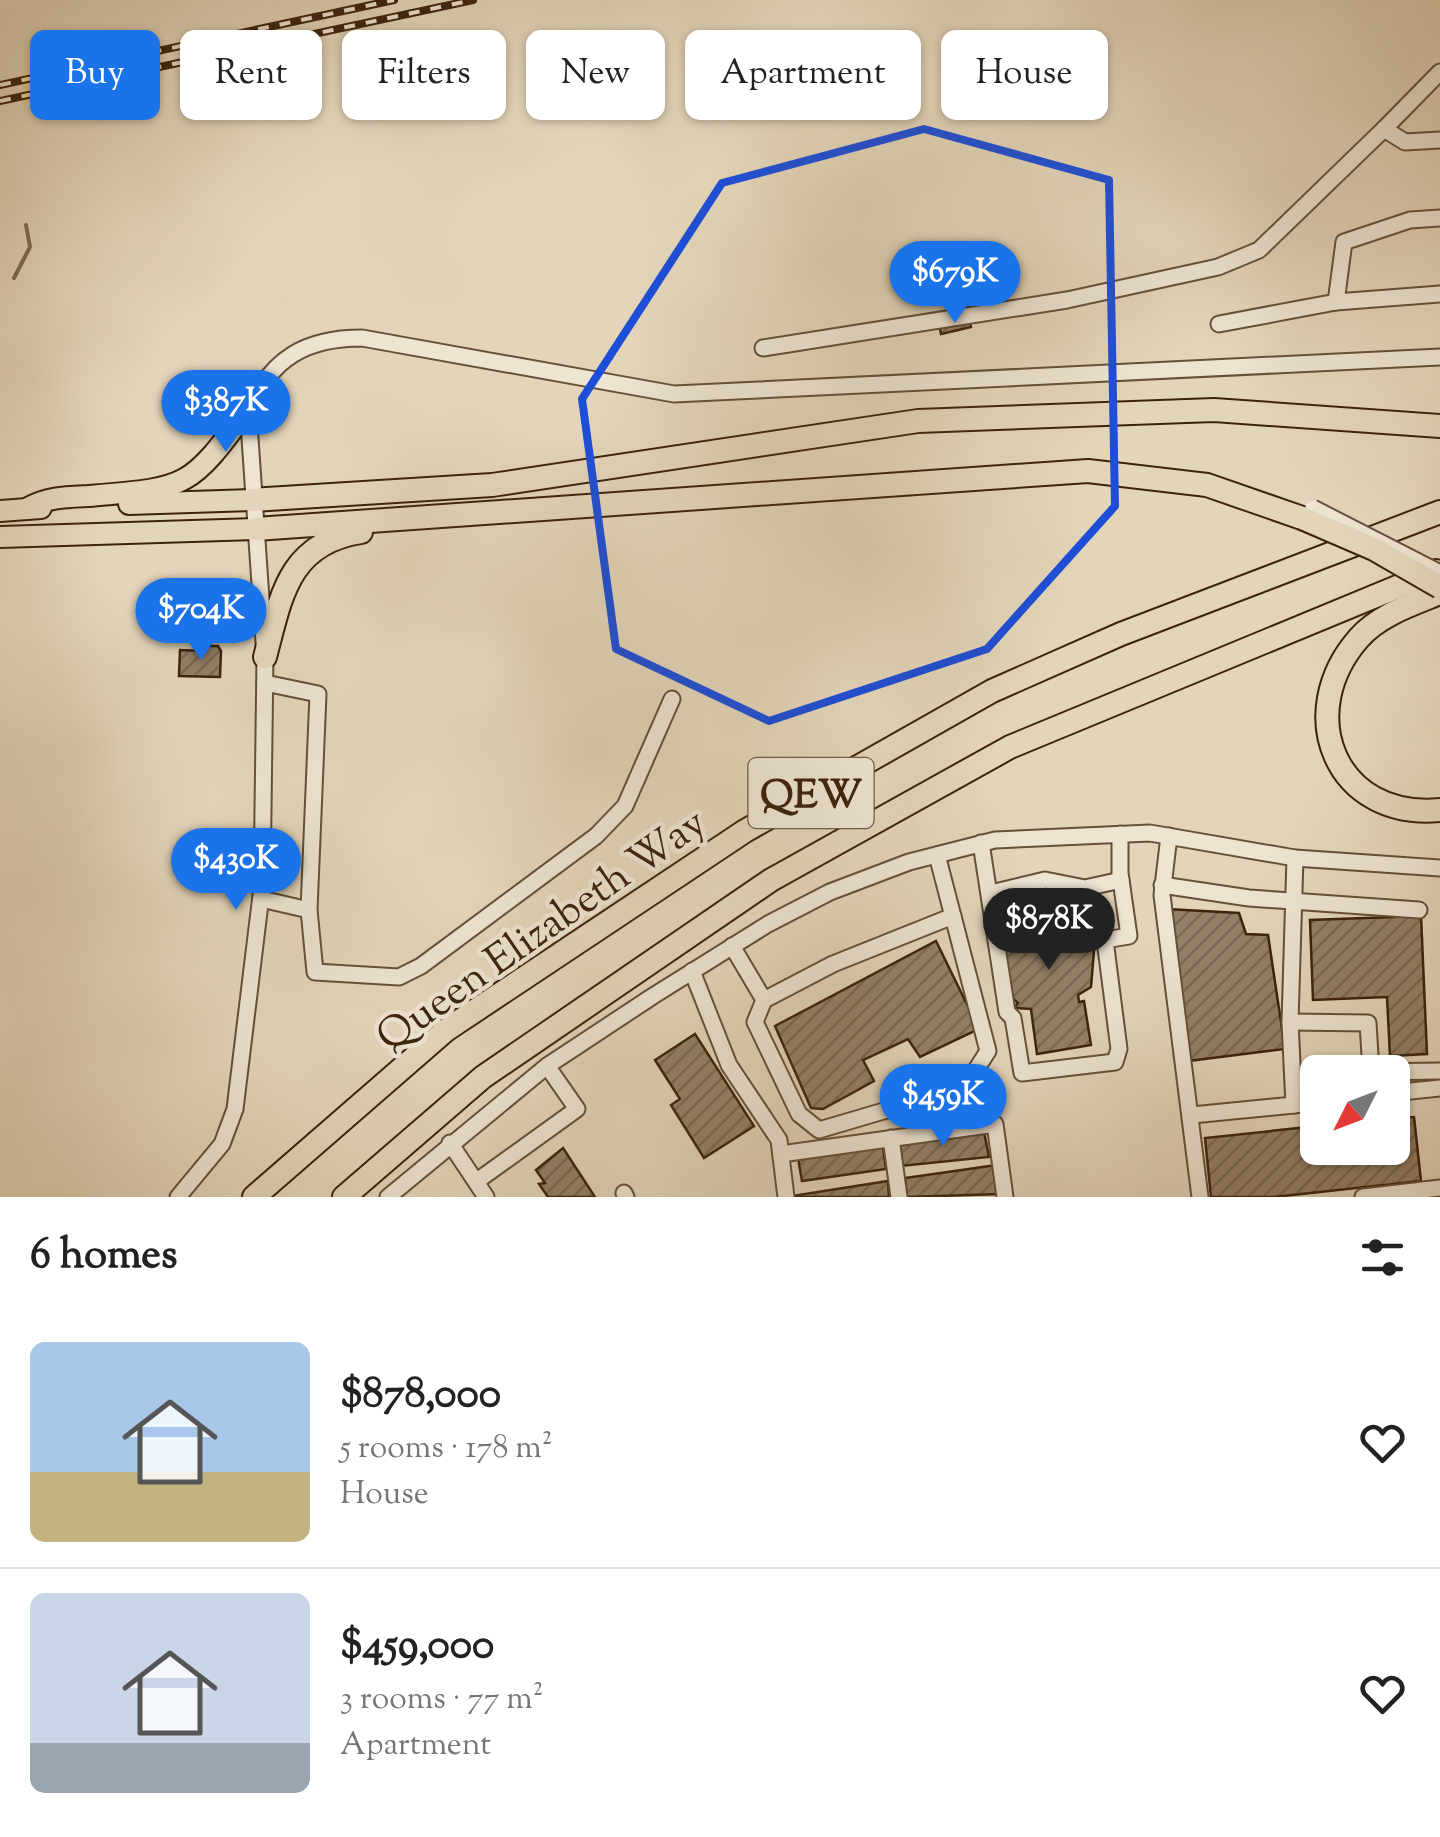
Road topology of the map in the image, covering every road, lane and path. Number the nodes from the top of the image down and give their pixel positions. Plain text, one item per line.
1 (1440, 72) edge
2 (1384, 129) junction
3 (1440, 140) edge
4 (1440, 218) edge
5 (1440, 294) edge
6 (1336, 302) junction
7 (1219, 324) dead end
8 (763, 348) dead end
9 (1440, 358) edge
10 (248, 409) junction
11 (1440, 426) edge
12 (252, 500) junction
13 (28, 508) junction
14 (0, 511) edge
15 (1440, 512) edge
16 (1307, 513) junction
17 (430, 516) junction
18 (256, 529) junction
19 (0, 537) edge
20 (1440, 572) edge
21 (1440, 590) edge
22 (265, 657) junction
23 (265, 683) junction
24 (672, 700) dead end
25 (1440, 810) edge
26 (1120, 834) junction
27 (1170, 836) junction
28 (981, 843) junction
29 (937, 855) junction
30 (1295, 858) junction
31 (1440, 868) edge
32 (1121, 880) junction
33 (1162, 885) junction
34 (992, 893) junction
35 (260, 900) junction
36 (1294, 901) junction
37 (310, 910) junction
38 (1419, 910) dead end
39 (953, 916) junction
40 (732, 946) junction
41 (692, 972) junction
42 (764, 1000) junction
43 (1290, 1022) junction
44 (547, 1066) junction
45 (1440, 1071) edge
46 (1440, 1088) edge
47 (1410, 1091) edge
48 (1300, 1104) edge
49 (1294, 1105) junction
50 (1192, 1115) junction
51 (891, 1138) junction
52 (450, 1143) junction
53 (781, 1154) junction
54 (477, 1180) junction
55 (1440, 1188) edge
56 (178, 1197) edge
57 (254, 1197) edge
58 (344, 1197) edge
59 (388, 1197) edge
60 (486, 1197) edge
61 (786, 1197) edge
62 (898, 1197) edge
63 (1006, 1197) edge
64 (1200, 1197) edge
65 (1362, 1197) edge

1 - 2 street
2 - 3 street
2 - 8 street
4 - 6 street
5 - 6 street
6 - 7 street
9 - 10 street
10 - 12 street
10 - 13 main road
11 - 12 highway
12 - 13 main road
12 - 18 street
13 - 14 main road
15 - 57 highway, Queen Elizabeth Way / QEW
16 - 17 highway
16 - 20 street, bridge
16 - 21 highway, bridge
17 - 18 highway
17 - 22 highway
18 - 19 main road
18 - 22 street
20 - 58 highway, QEW
21 - 25 highway
22 - 23 street
23 - 35 street
23 - 37 street
24 - 37 street
26 - 27 street
26 - 28 street
26 - 32 street
27 - 30 street
27 - 33 street
28 - 29 street
28 - 34 street
29 - 39 street
29 - 40 street
30 - 31 street
30 - 36 street
32 - 34 street
32 - 34 street
33 - 36 street
33 - 50 street
35 - 37 street
35 - 56 street
36 - 38 street
36 - 43 street
39 - 42 street
39 - 42 street
40 - 41 street
40 - 42 street
41 - 44 street
41 - 53 street
43 - 45 street
43 - 49 street
44 - 52 street
44 - 54 street
46 - 47 street
48 - 49 street
49 - 50 street
50 - 64 street
51 - 53 street
51 - 62 street
51 - 63 street
52 - 54 street
52 - 59 street
53 - 61 street
54 - 60 street
55 - 65 street

